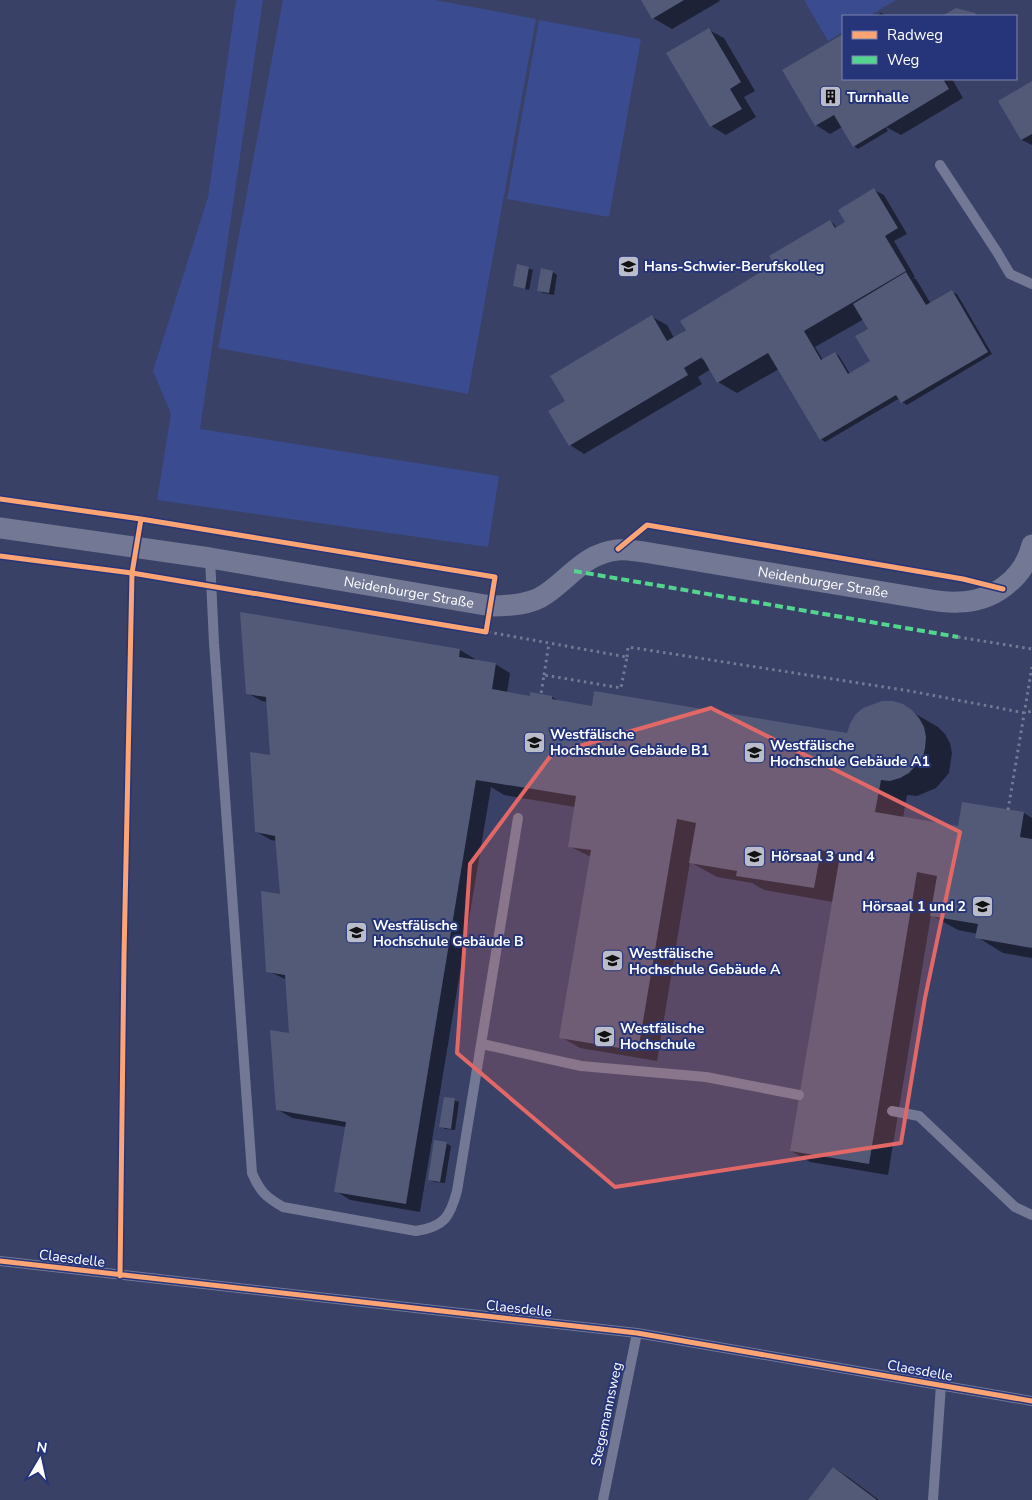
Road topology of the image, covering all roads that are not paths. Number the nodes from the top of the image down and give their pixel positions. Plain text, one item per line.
1 (940, 165) dead end
2 (1032, 284) edge
3 (0, 528) edge
4 (1032, 545) edge
5 (210, 558) junction
6 (1026, 574) edge
7 (518, 818) dead end
8 (482, 1044) junction
9 (799, 1095) dead end
10 (892, 1111) dead end
11 (1032, 1215) edge
12 (0, 1261) edge
13 (637, 1333) junction
14 (940, 1386) junction
15 (1032, 1401) edge
16 (603, 1500) edge
17 (933, 1500) edge

1 - 2 lane
3 - 5 street, Neidenburger Straße
4 - 6 street
5 - 6 street, Neidenburger Straße
5 - 8 lane
7 - 8 lane
8 - 9 lane
10 - 11 lane
12 - 13 lane, Claesdelle
13 - 14 lane, Claesdelle
13 - 16 lane, Stegemannsweg
14 - 15 lane, Claesdelle
14 - 17 lane

